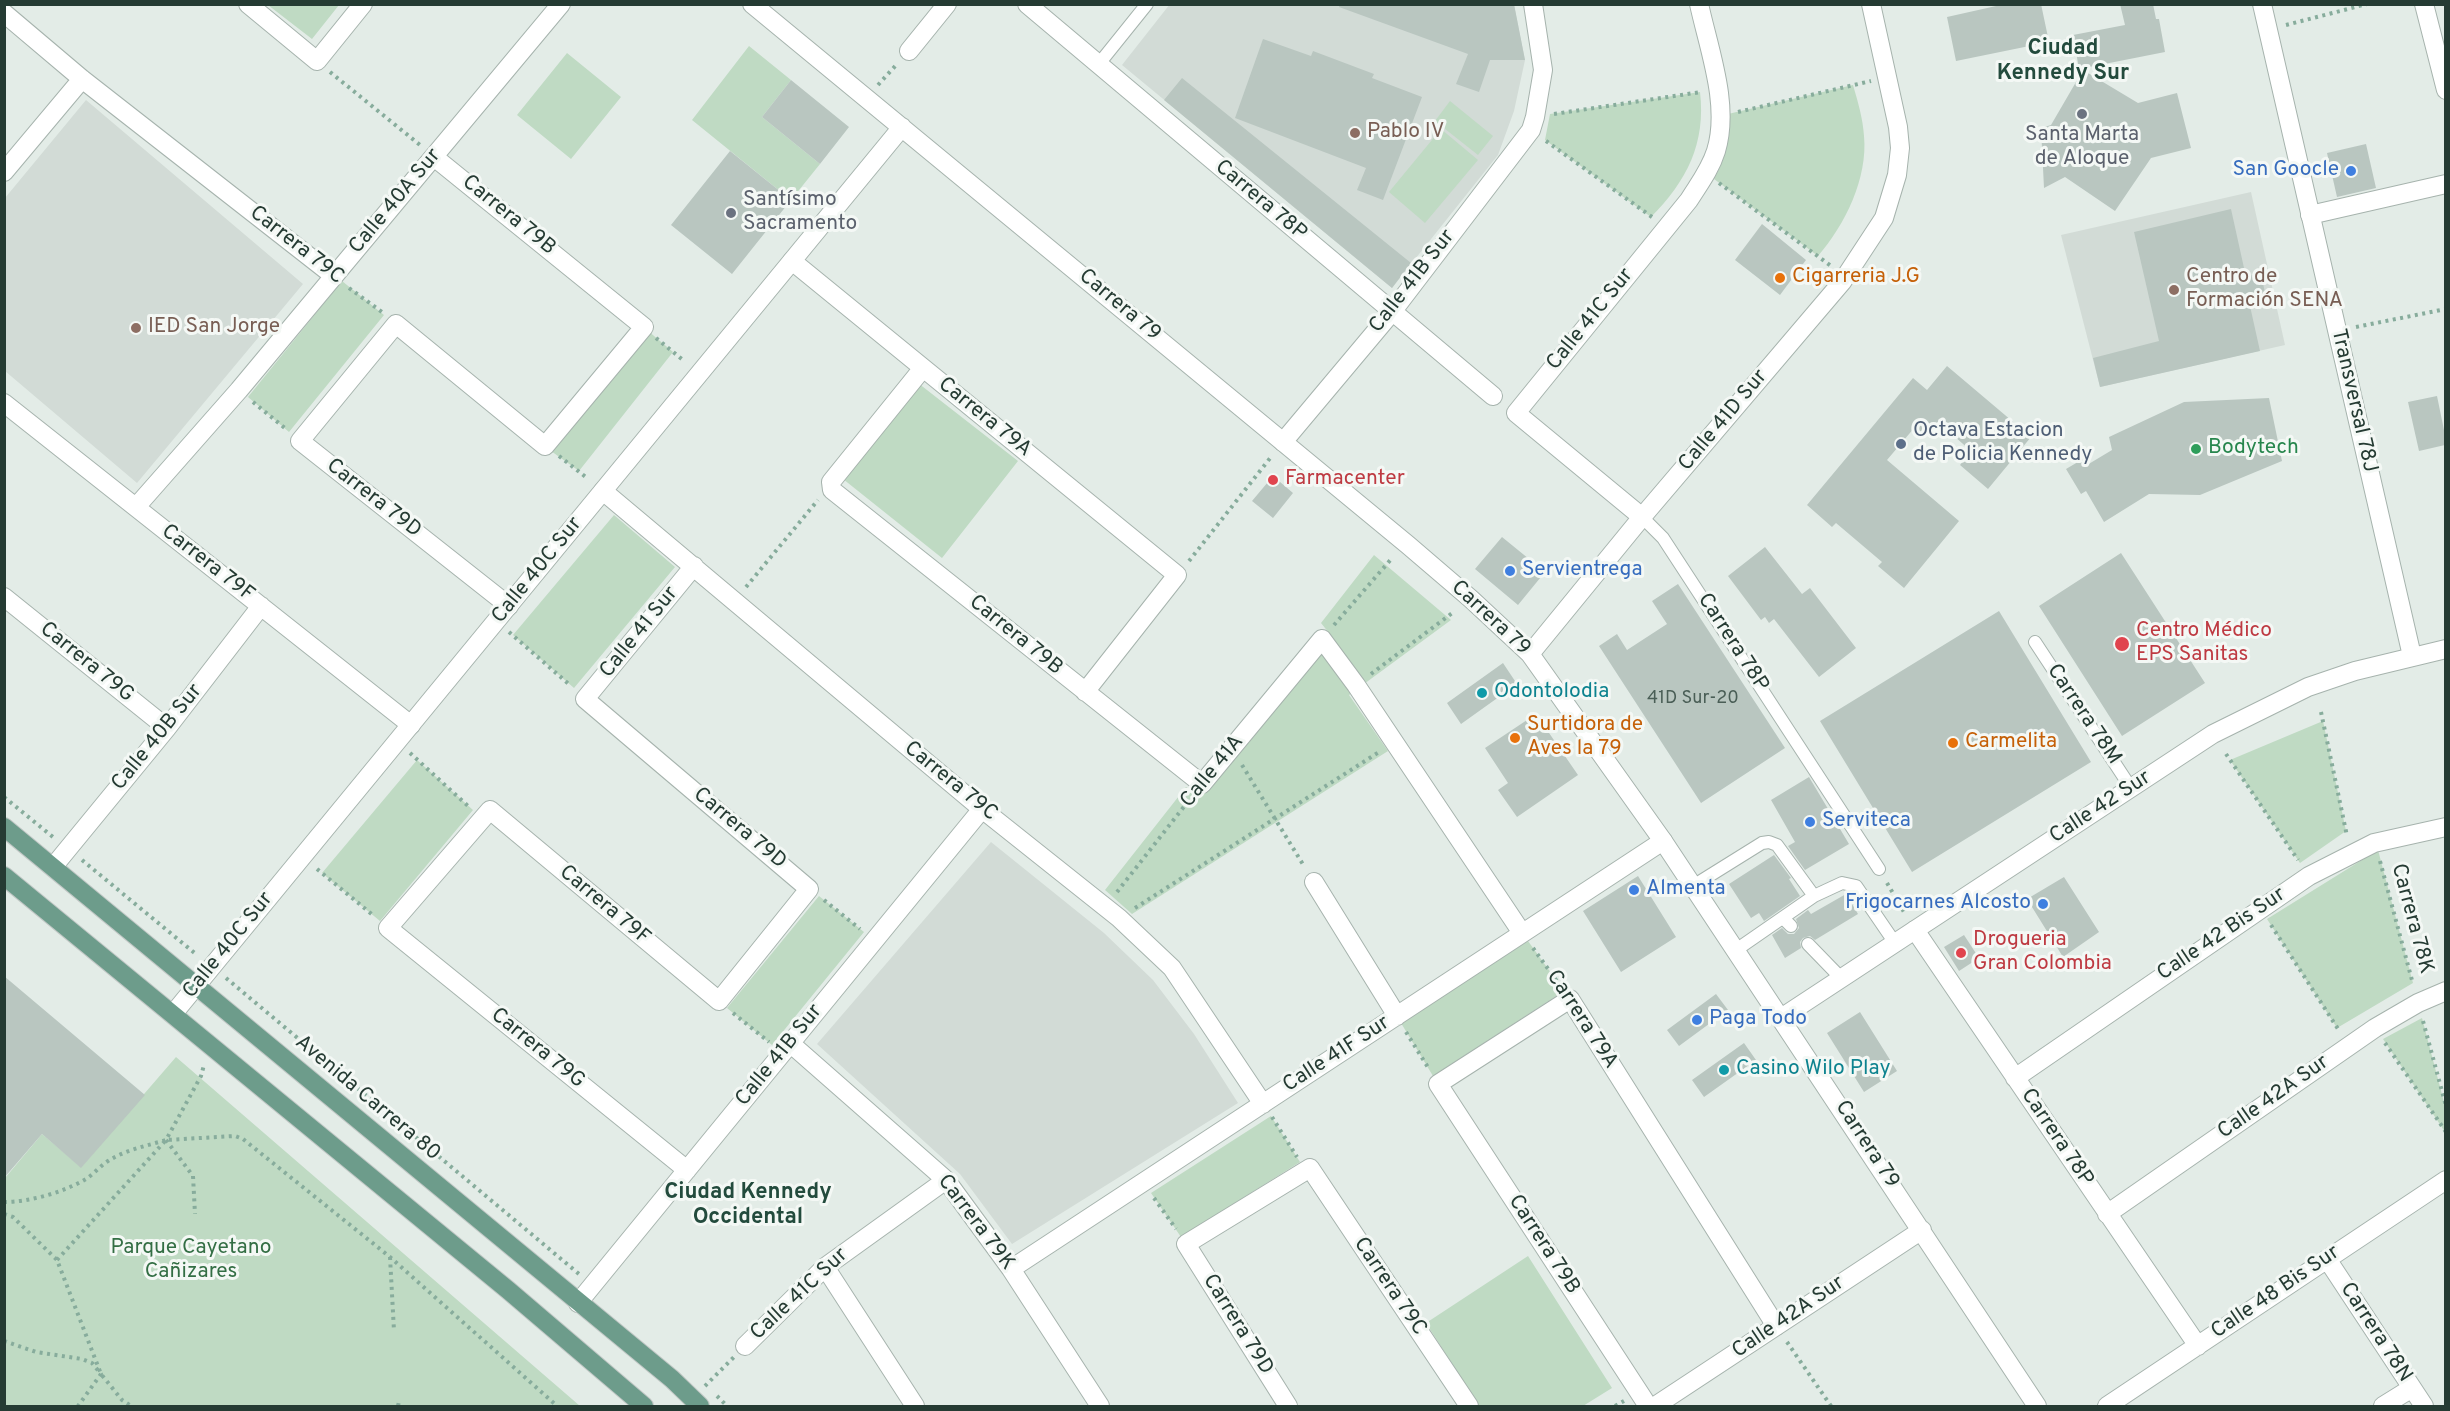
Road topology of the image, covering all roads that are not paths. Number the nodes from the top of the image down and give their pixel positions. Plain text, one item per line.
1 (248, 4) edge
2 (363, 4) edge
3 (561, 4) edge
4 (752, 4) edge
5 (947, 4) edge
6 (1027, 4) edge
7 (1147, 4) edge
8 (1533, 4) edge
9 (1699, 4) edge
10 (1871, 4) edge
11 (2262, 4) edge
12 (2424, 4) edge
13 (4, 13) edge
14 (909, 51) road end
15 (1098, 65) junction
16 (82, 79) junction
17 (2445, 90) edge
18 (902, 127) junction
19 (434, 157) junction
20 (4, 172) edge
21 (2445, 184) edge
22 (2310, 215) junction
23 (792, 261) junction
24 (334, 276) junction
25 (1392, 312) junction
26 (923, 368) junction
27 (1493, 396) dead end
28 (7, 410) edge
29 (1516, 413) joint
30 (1283, 442) junction
31 (545, 446) joint
32 (603, 491) junction
33 (136, 507) junction
34 (1642, 517) junction
35 (694, 566) junction
36 (4, 597) edge
37 (261, 606) junction
38 (508, 606) junction
39 (2034, 642) dead end
40 (2445, 649) edge
41 (1530, 654) junction
42 (2412, 656) junction
43 (1085, 692) junction
44 (585, 699) joint
45 (411, 725) junction
46 (167, 728) junction
47 (1202, 784) joint
48 (2132, 788) junction
49 (982, 809) junction
50 (486, 814) joint
51 (4, 827) edge
52 (2445, 827) edge
53 (1663, 841) junction
54 (53, 867) junction
55 (1879, 869) road end
56 (4, 876) edge
57 (1314, 882) road end
58 (1693, 886) junction
59 (1814, 896) junction
60 (1915, 930) junction
61 (1522, 933) junction
62 (1895, 943) junction
63 (1808, 944) dead end
64 (1736, 950) junction
65 (1841, 978) junction
66 (196, 986) junction
67 (2445, 991) edge
68 (719, 1001) joint
69 (173, 1014) junction
70 (1396, 1016) junction
71 (1781, 1018) junction
72 (786, 1048) junction
73 (2015, 1078) junction
74 (1438, 1084) joint
75 (1263, 1104) junction
76 (687, 1170) junction
77 (946, 1180) junction
78 (2445, 1180) edge
79 (2107, 1214) junction
80 (1922, 1230) junction
81 (1186, 1244) joint
82 (2327, 1259) junction
83 (825, 1267) junction
84 (1011, 1269) junction
85 (578, 1303) junction
86 (1776, 1326) junction
87 (745, 1346) road end
88 (2198, 1346) junction
89 (2412, 1388) junction
90 (696, 1403) edge
91 (644, 1407) edge
92 (915, 1407) edge
93 (1100, 1407) edge
94 (1288, 1407) edge
95 (1469, 1407) edge
96 (1648, 1407) edge
97 (1655, 1407) edge
98 (2037, 1407) edge
99 (2107, 1407) edge
100 (2384, 1407) edge
101 (2424, 1407) edge

1 - 2 street
3 - 19 street, Calle 40A Sur
4 - 18 street, Carrera 79
5 - 14 street
6 - 15 street, Carrera 78P
7 - 15 lane
8 - 25 street, Calle 41B Sur
9 - 29 street, Calle 41C Sur
10 - 34 street, Calle 41D Sur
11 - 22 street, Transversal 78J
12 - 17 street
13 - 16 street, Carrera 79C
15 - 25 street, Carrera 78P
16 - 20 street
16 - 24 street, Carrera 79C
18 - 23 street, Calle 40C Sur
18 - 30 street, Carrera 79
19 - 24 street, Calle 40A Sur
19 - 31 street, Carrera 79B
21 - 22 street
22 - 42 street, Transversal 78J
23 - 26 street, Carrera 79A
23 - 32 street, Calle 40C Sur
24 - 33 street, Calle 40A Sur
25 - 27 street, Carrera 78P
25 - 30 street, Calle 41B Sur
26 - 43 street, Carrera 79A
26 - 43 street, Carrera 79B
28 - 33 street, Carrera 79F
29 - 34 street, Carrera 78P
30 - 41 street, Carrera 79
31 - 38 street, Carrera 79D
32 - 35 street, Carrera 79C
32 - 38 street, Calle 40C Sur
33 - 37 street, Carrera 79F
34 - 41 street, Calle 41D Sur
34 - 55 lane, Carrera 78P
35 - 44 street, Calle 41 Sur
35 - 49 street, Carrera 79C
36 - 46 street, Carrera 79G
37 - 45 street, Carrera 79F
37 - 46 street, Calle 40B Sur
38 - 45 street, Calle 40C Sur
39 - 48 lane, Carrera 78M
40 - 42 street, Calle 42 Sur
41 - 53 street, Carrera 79
42 - 48 street, Calle 42 Sur
43 - 47 street, Carrera 79B
44 - 68 street, Carrera 79D
45 - 66 street, Calle 40C Sur
46 - 54 street, Calle 40B Sur
47 - 61 street, Calle 41A
48 - 60 street, Calle 42 Sur
49 - 72 street, Calle 41B Sur
49 - 75 street, Carrera 79C
50 - 68 street, Carrera 79F
50 - 76 street, Carrera 79G
51 - 54 main road, Avenida Carrera 80
52 - 73 street, Calle 42 Bis Sur
53 - 58 street, Carrera 79
53 - 61 street, Calle 41F Sur
54 - 66 main road, Avenida Carrera 80
56 - 69 main road
57 - 70 street
58 - 59 lane
58 - 64 street, Carrera 79
59 - 62 lane
59 - 64 lane
60 - 62 street, Calle 42 Sur
60 - 73 street, Carrera 78P
61 - 70 street, Calle 41F Sur
62 - 65 street, Calle 42 Sur
63 - 65 lane
64 - 71 street, Carrera 79
65 - 71 street, Calle 42 Sur
66 - 69 street, Calle 40C Sur
66 - 85 main road, Avenida Carrera 80
67 - 79 street, Calle 42A Sur
69 - 91 main road
70 - 75 street, Calle 41F Sur
71 - 80 street, Carrera 79
72 - 76 street, Calle 41B Sur
72 - 77 street, Carrera 79K
73 - 79 street, Carrera 78P
74 - 86 street, Carrera 79A
74 - 96 street, Carrera 79B
75 - 84 street, Calle 41F Sur
76 - 85 street, Calle 41B Sur
77 - 83 street, Calle 41C Sur
77 - 84 street, Carrera 79K
78 - 82 street, Calle 48 Bis Sur
79 - 88 street, Carrera 78P
80 - 86 street, Calle 42A Sur
80 - 98 street, Carrera 79
81 - 94 street, Carrera 79D
81 - 95 street, Carrera 79C
82 - 88 street, Calle 48 Bis Sur
82 - 89 street, Carrera 78N
83 - 87 street, Calle 41C Sur
83 - 92 street
84 - 93 street, Carrera 79K
85 - 90 main road, Avenida Carrera 80
86 - 97 street, Calle 42A Sur
88 - 99 street, Calle 48 Bis Sur
89 - 100 street
89 - 101 street, Carrera 78N

